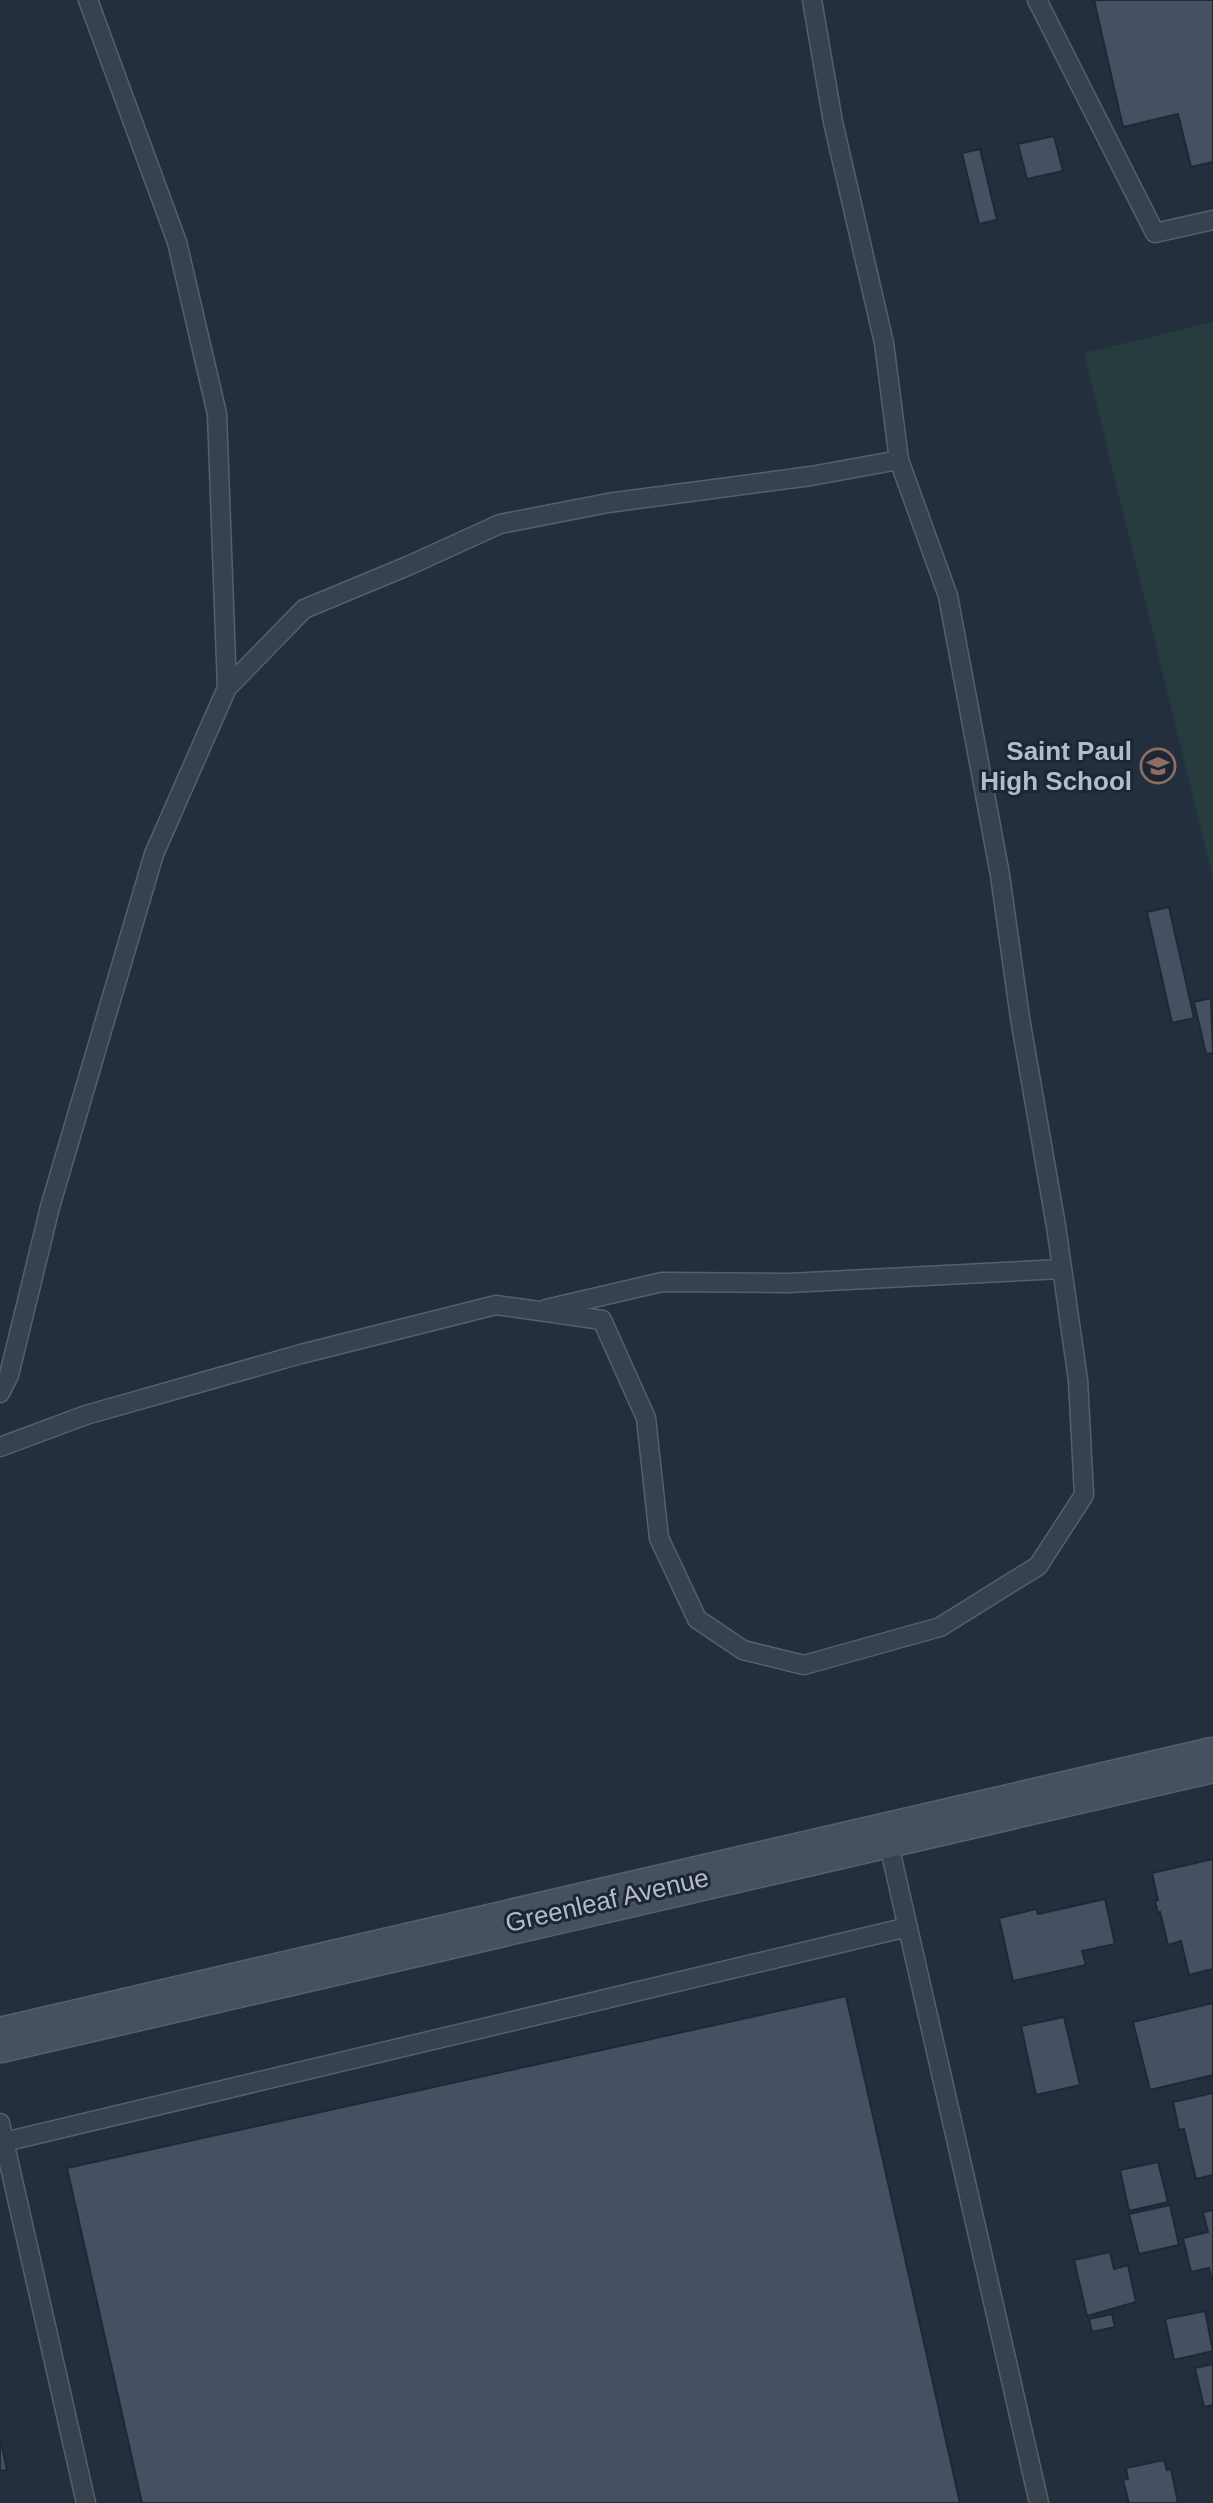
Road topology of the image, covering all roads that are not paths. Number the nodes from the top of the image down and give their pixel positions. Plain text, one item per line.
1 (88, 0) edge
2 (812, 0) edge
3 (1037, 0) edge
4 (1213, 220) edge
5 (899, 460) junction
6 (227, 688) junction
7 (1062, 1269) junction
8 (535, 1311) junction
9 (0, 1393) edge
10 (0, 1447) edge
11 (1213, 1760) edge
12 (887, 1836) junction
13 (908, 1927) junction
14 (0, 2040) edge
15 (1, 2136) edge
16 (86, 2503) edge
17 (1039, 2503) edge

1 - 6 lane
2 - 5 lane
3 - 4 lane
5 - 6 lane
5 - 7 lane
6 - 9 lane
7 - 8 lane
7 - 8 lane
8 - 10 lane
11 - 12 main road, Greenleaf Avenue
12 - 13 lane
12 - 14 main road, Greenleaf Avenue
13 - 15 lane
13 - 17 lane
15 - 16 lane

